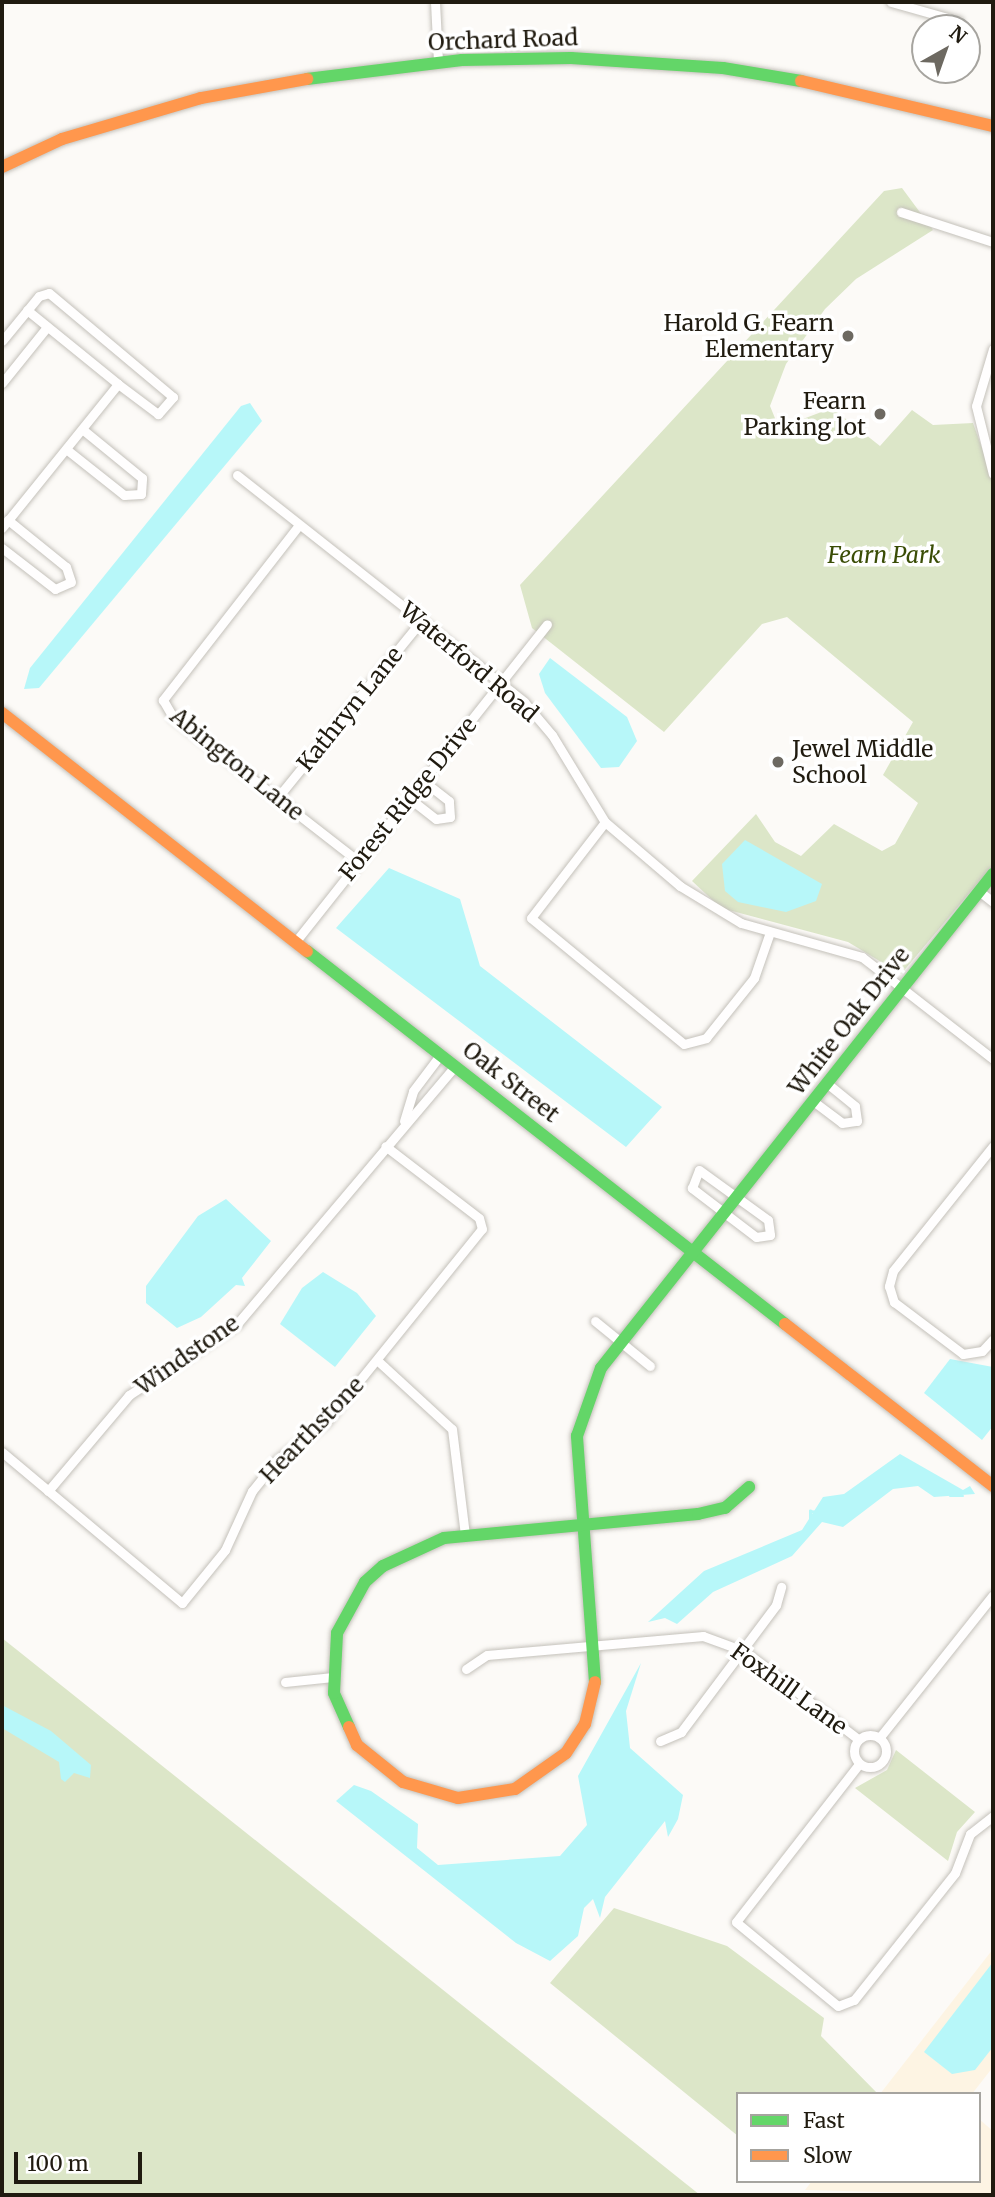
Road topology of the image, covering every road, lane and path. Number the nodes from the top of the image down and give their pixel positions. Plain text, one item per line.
1 (435, 2) edge
2 (891, 2) edge
3 (933, 14) edge
4 (438, 62) junction
5 (993, 127) edge
6 (2, 154) edge
7 (18, 155) junction
8 (2, 167) edge
9 (901, 212) dead end
10 (993, 242) edge
11 (27, 310) junction
12 (47, 327) junction
13 (2, 341) edge
14 (993, 349) edge
15 (2, 383) edge
16 (118, 384) junction
17 (82, 429) junction
18 (66, 449) junction
19 (993, 474) edge
20 (236, 475) dead end
21 (5, 524) edge
22 (299, 524) junction
23 (2, 548) edge
24 (421, 621) junction
25 (547, 624) dead end
26 (500, 683) junction
27 (2, 712) edge
28 (423, 781) junction
29 (278, 797) junction
30 (409, 798) junction
31 (605, 822) junction
32 (358, 860) junction
33 (993, 874) edge
34 (979, 891) junction
35 (993, 902) edge
36 (770, 932) junction
37 (296, 941) junction
38 (903, 986) junction
39 (441, 1054) junction
40 (993, 1059) edge
41 (455, 1066) junction
42 (827, 1083) junction
43 (813, 1101) junction
44 (404, 1121) junction
45 (385, 1146) junction
46 (993, 1146) edge
47 (738, 1194) junction
48 (722, 1213) junction
49 (694, 1251) junction
50 (595, 1321) dead end
51 (993, 1339) edge
52 (621, 1342) junction
53 (377, 1361) junction
54 (650, 1366) dead end
55 (2, 1452) edge
56 (993, 1486) edge
57 (748, 1487) dead end
58 (48, 1491) junction
59 (583, 1525) junction
60 (465, 1535) junction
61 (781, 1587) dead end
62 (993, 1595) edge
63 (594, 1645) junction
64 (744, 1651) junction
65 (466, 1669) dead end
66 (333, 1677) junction
67 (285, 1682) dead end
68 (880, 1737) junction
69 (859, 1739) junction
70 (660, 1741) dead end
71 (859, 1763) junction
72 (993, 1816) edge

1 - 4 street
2 - 3 street
4 - 5 street, Orchard Road
4 - 7 street, Orchard Road
6 - 7 street, Orchard Road
7 - 8 street, Orchard Road
9 - 10 street
11 - 12 street
11 - 13 street
11 - 16 street
12 - 15 street
12 - 16 street
14 - 19 street
16 - 17 street
17 - 18 street
17 - 18 street
18 - 21 street
20 - 22 street, Waterford Road
21 - 23 street
22 - 24 street, Waterford Road
22 - 29 street, Abington Lane
24 - 26 street, Waterford Road
24 - 29 street, Kathryn Lane
25 - 26 street, Forest Ridge Drive
26 - 28 street, Forest Ridge Drive
26 - 31 street, Waterford Road
27 - 37 street, Oak Street
28 - 30 street, Forest Ridge Drive
28 - 30 street
29 - 32 street, Abington Lane
30 - 32 street, Forest Ridge Drive
31 - 36 street, Waterford Road
31 - 36 street
32 - 37 street, Forest Ridge Drive
33 - 34 street, White Oak Drive
34 - 35 street
34 - 38 street, White Oak Drive
36 - 38 street, Waterford Road
37 - 39 street, Oak Street
38 - 40 street, Waterford Road
38 - 42 street, White Oak Drive
39 - 41 street, Oak Street
39 - 44 street, Windstone
41 - 44 street, Windstone
41 - 49 street, Oak Street
42 - 43 street, White Oak Drive
42 - 43 street
43 - 47 street, White Oak Drive
44 - 45 street, Windstone
45 - 53 street, Hearthstone
45 - 58 street, Windstone
46 - 51 street
47 - 48 street, White Oak Drive
47 - 48 street
47 - 48 street
48 - 49 street, White Oak Drive
49 - 52 street, White Oak Drive
49 - 56 street, Oak Street
50 - 52 street
52 - 54 street
52 - 59 street, White Oak Drive
53 - 58 street, Hearthstone
53 - 60 street
55 - 58 street
57 - 59 street
59 - 60 street
59 - 63 street, White Oak Drive
60 - 66 street
61 - 64 street
62 - 68 street
63 - 64 street, Foxhill Lane
63 - 65 street, Foxhill Lane
63 - 66 street, White Oak Drive
64 - 69 street, Foxhill Lane
64 - 70 street
66 - 67 street
68 - 69 street
68 - 71 street
69 - 71 street
71 - 72 street

